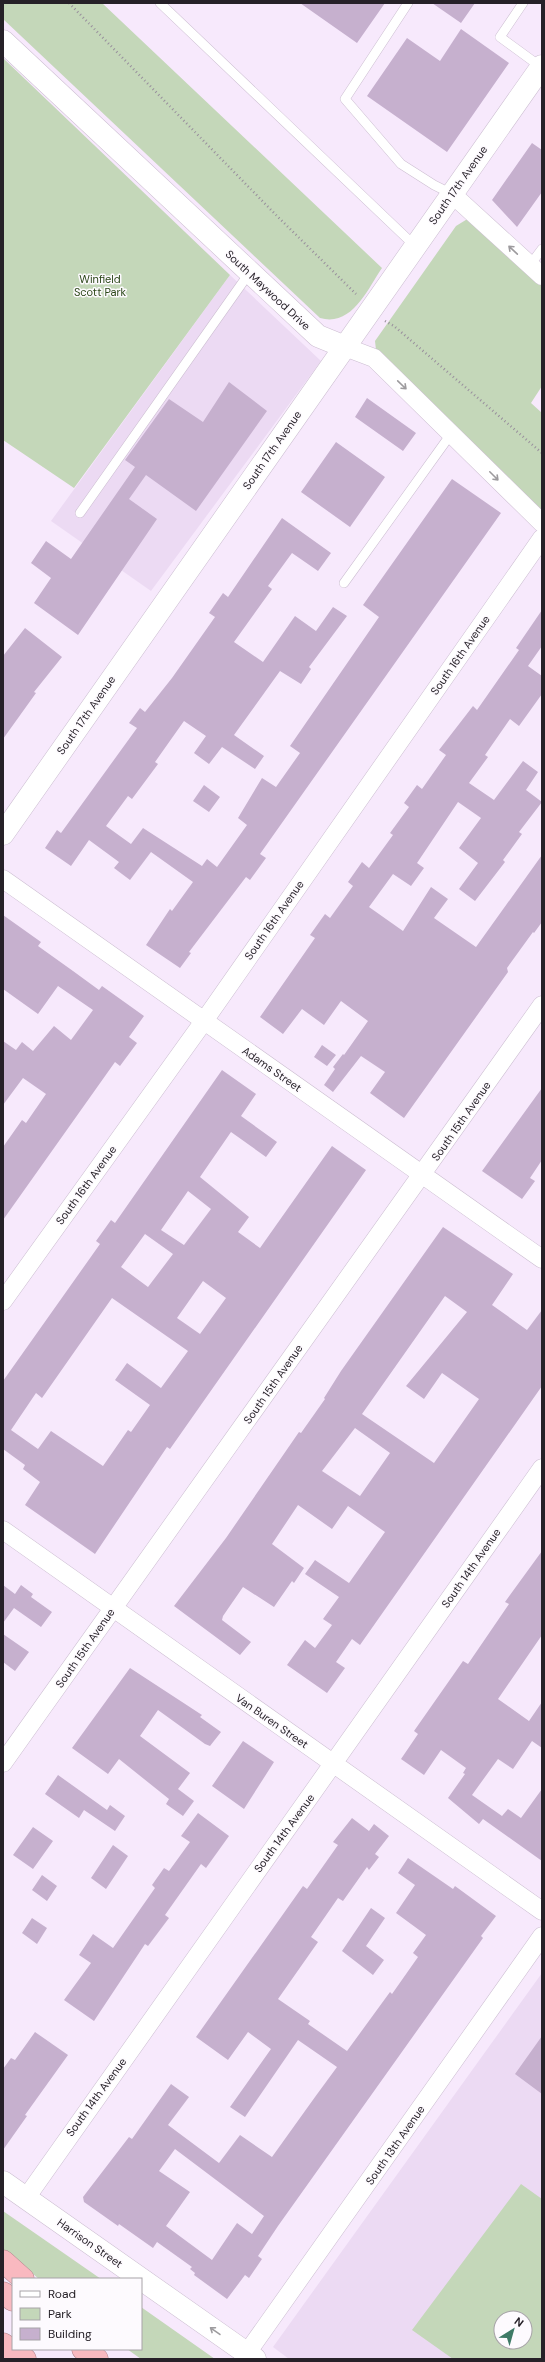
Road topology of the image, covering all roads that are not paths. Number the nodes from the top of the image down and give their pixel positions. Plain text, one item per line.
1 (160, 3) edge
2 (408, 3) edge
3 (524, 3) edge
4 (3, 42) edge
5 (542, 66) edge
6 (452, 194) junction
7 (415, 246) junction
8 (542, 248) edge
9 (536, 271) edge
10 (250, 272) junction
11 (345, 347) junction
12 (451, 434) junction
13 (80, 513) dead end
14 (542, 523) edge
15 (542, 538) edge
16 (344, 583) dead end
17 (3, 834) edge
18 (3, 880) edge
19 (542, 1005) edge
20 (204, 1021) junction
21 (422, 1175) junction
22 (542, 1259) edge
23 (3, 1301) edge
24 (542, 1468) edge
25 (3, 1530) edge
26 (113, 1608) junction
27 (3, 1764) edge
28 (334, 1764) junction
29 (542, 1911) edge
30 (542, 1936) edge
31 (3, 2182) edge
32 (26, 2198) junction
33 (3, 2261) edge
34 (22, 2278) edge
35 (140, 2278) edge
36 (142, 2279) edge
37 (3, 2293) edge
38 (12, 2299) edge
39 (3, 2344) edge
40 (251, 2356) edge
41 (25, 2359) edge

1 - 7 lane
2 - 6 lane
3 - 5 lane
4 - 10 street, South Maywood Drive
5 - 6 street, South 17th Avenue
6 - 7 street, South 17th Avenue
9 -> 6 street
7 - 11 street, South 17th Avenue
8 - 9 lane
10 - 11 street, South Maywood Drive
10 - 13 lane
11 -> 12 street, South Maywood Drive
11 - 17 street, South 17th Avenue
12 -> 14 street, South Maywood Drive
12 - 16 lane
15 - 20 street, South 16th Avenue
18 - 20 street, Adams Street
19 - 21 street, South 15th Avenue
20 - 21 street, Adams Street
20 - 23 street, South 16th Avenue
21 - 22 street, Adams Street
21 - 26 street, South 15th Avenue
24 - 28 street, South 14th Avenue
25 - 26 street, Van Buren Street
26 - 27 street, South 15th Avenue
26 - 28 street, Van Buren Street
28 - 29 street, Van Buren Street
28 - 32 street, South 14th Avenue
30 - 40 street, South 13th Avenue
31 - 32 street, Harrison Street
35 -> 32 street, Harrison Street
33 - 34 highway
40 -> 36 street, Harrison Street
37 - 38 highway
39 - 41 highway

